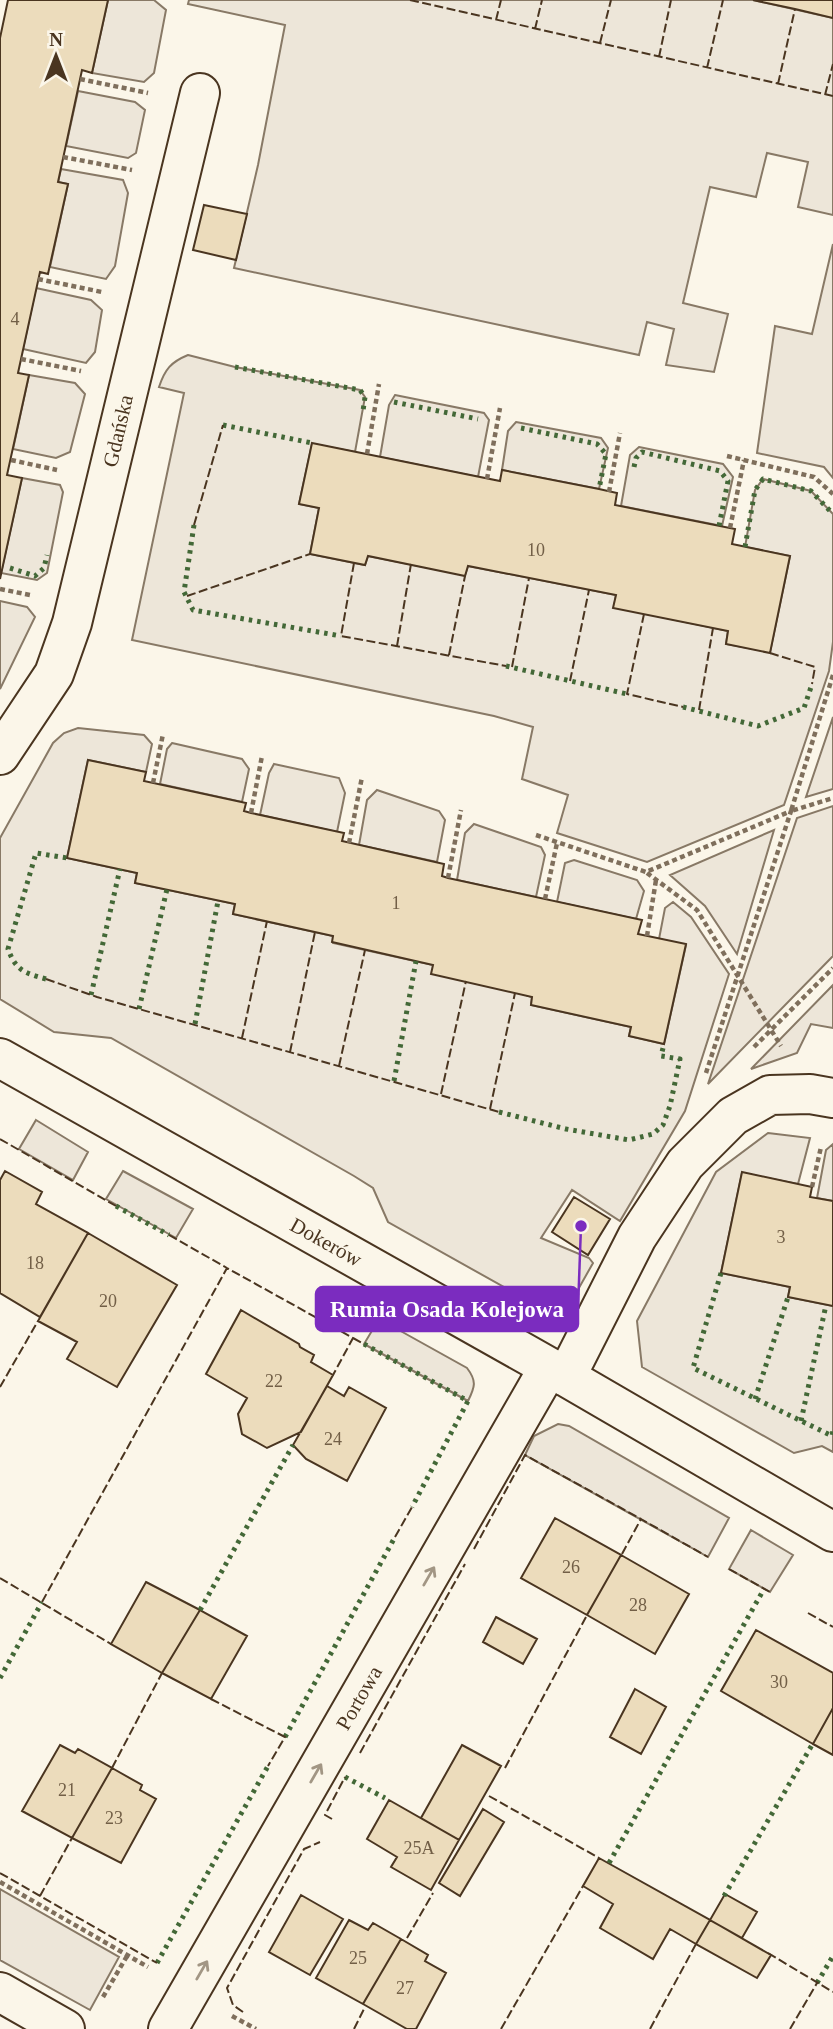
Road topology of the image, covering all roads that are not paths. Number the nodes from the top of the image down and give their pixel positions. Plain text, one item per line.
1 (200, 93) dead end
2 (0, 755) edge
3 (0, 1058) edge
4 (833, 1098) edge
5 (558, 1372) junction
6 (833, 1532) edge
7 (0, 1992) edge
8 (65, 2029) edge
9 (168, 2029) edge

1 - 2 street, Gdańska
3 - 5 street, Dokerów
4 - 5 street, Portowa
5 - 6 street, Dokerów
9 -> 5 street, Portowa
7 - 8 street

